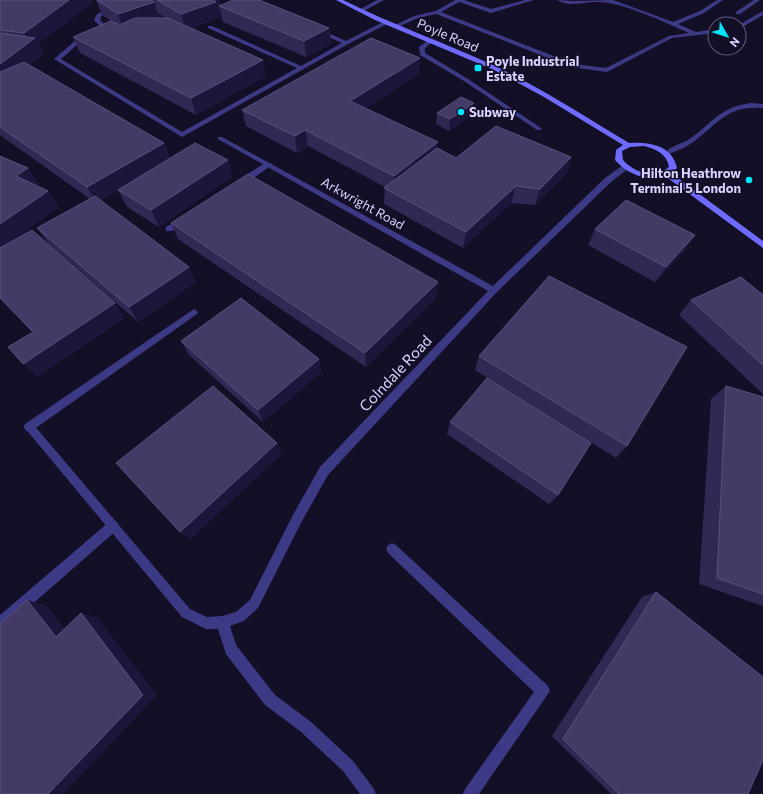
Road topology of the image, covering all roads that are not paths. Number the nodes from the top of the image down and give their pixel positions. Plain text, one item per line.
1 (129, 0) edge
2 (339, 0) edge
3 (380, 0) edge
4 (459, 0) edge
5 (531, 0) edge
6 (560, 0) edge
7 (720, 0) edge
8 (757, 0) edge
9 (360, 11) junction
10 (437, 12) junction
11 (738, 13) dead end
12 (763, 13) edge
13 (387, 22) junction
14 (747, 22) edge
15 (674, 24) junction
16 (396, 26) junction
17 (210, 27) dead end
18 (312, 28) edge
19 (707, 32) edge
20 (119, 33) edge
21 (696, 34) junction
22 (85, 35) edge
23 (432, 40) junction
24 (346, 43) junction
25 (301, 68) junction
26 (763, 106) edge
27 (539, 130) dead end
28 (220, 138) dead end
29 (628, 145) junction
30 (667, 153) junction
31 (268, 165) junction
32 (625, 168) junction
33 (667, 174) junction
34 (235, 186) edge
35 (189, 216) edge
36 (169, 229) dead end
37 (763, 245) edge
38 (494, 290) junction
39 (194, 312) dead end
40 (113, 526) junction
41 (392, 549) dead end
42 (222, 622) junction
43 (0, 623) edge
44 (369, 794) edge
45 (470, 794) edge

1 - 20 street
2 - 9 street, Poyle Road
3 - 9 street
4 - 5 street
4 - 10 street
6 - 15 street
7 - 15 street
8 - 11 street
9 - 13 street, Poyle Road
10 - 16 street
10 - 21 street
12 - 14 street
13 - 16 street, Poyle Road
13 - 24 street
15 - 21 street
16 - 23 street, Poyle Road
17 - 25 street
18 - 24 street
19 - 21 street
22 - 25 street
23 - 27 street
23 - 29 street, Poyle Road
24 - 25 street
26 - 30 street
28 - 31 street, Arkwright Road
29 - 30 street
29 - 32 street
30 - 33 street
31 - 34 street
31 - 38 street, Arkwright Road
32 - 33 street
32 - 38 street, Colndale Road
33 - 37 street
35 - 36 street
38 - 42 street, Colndale Road
39 - 40 street, Colndale Road
40 - 42 street, Colndale Road
40 - 43 street
41 - 45 street
42 - 44 street

